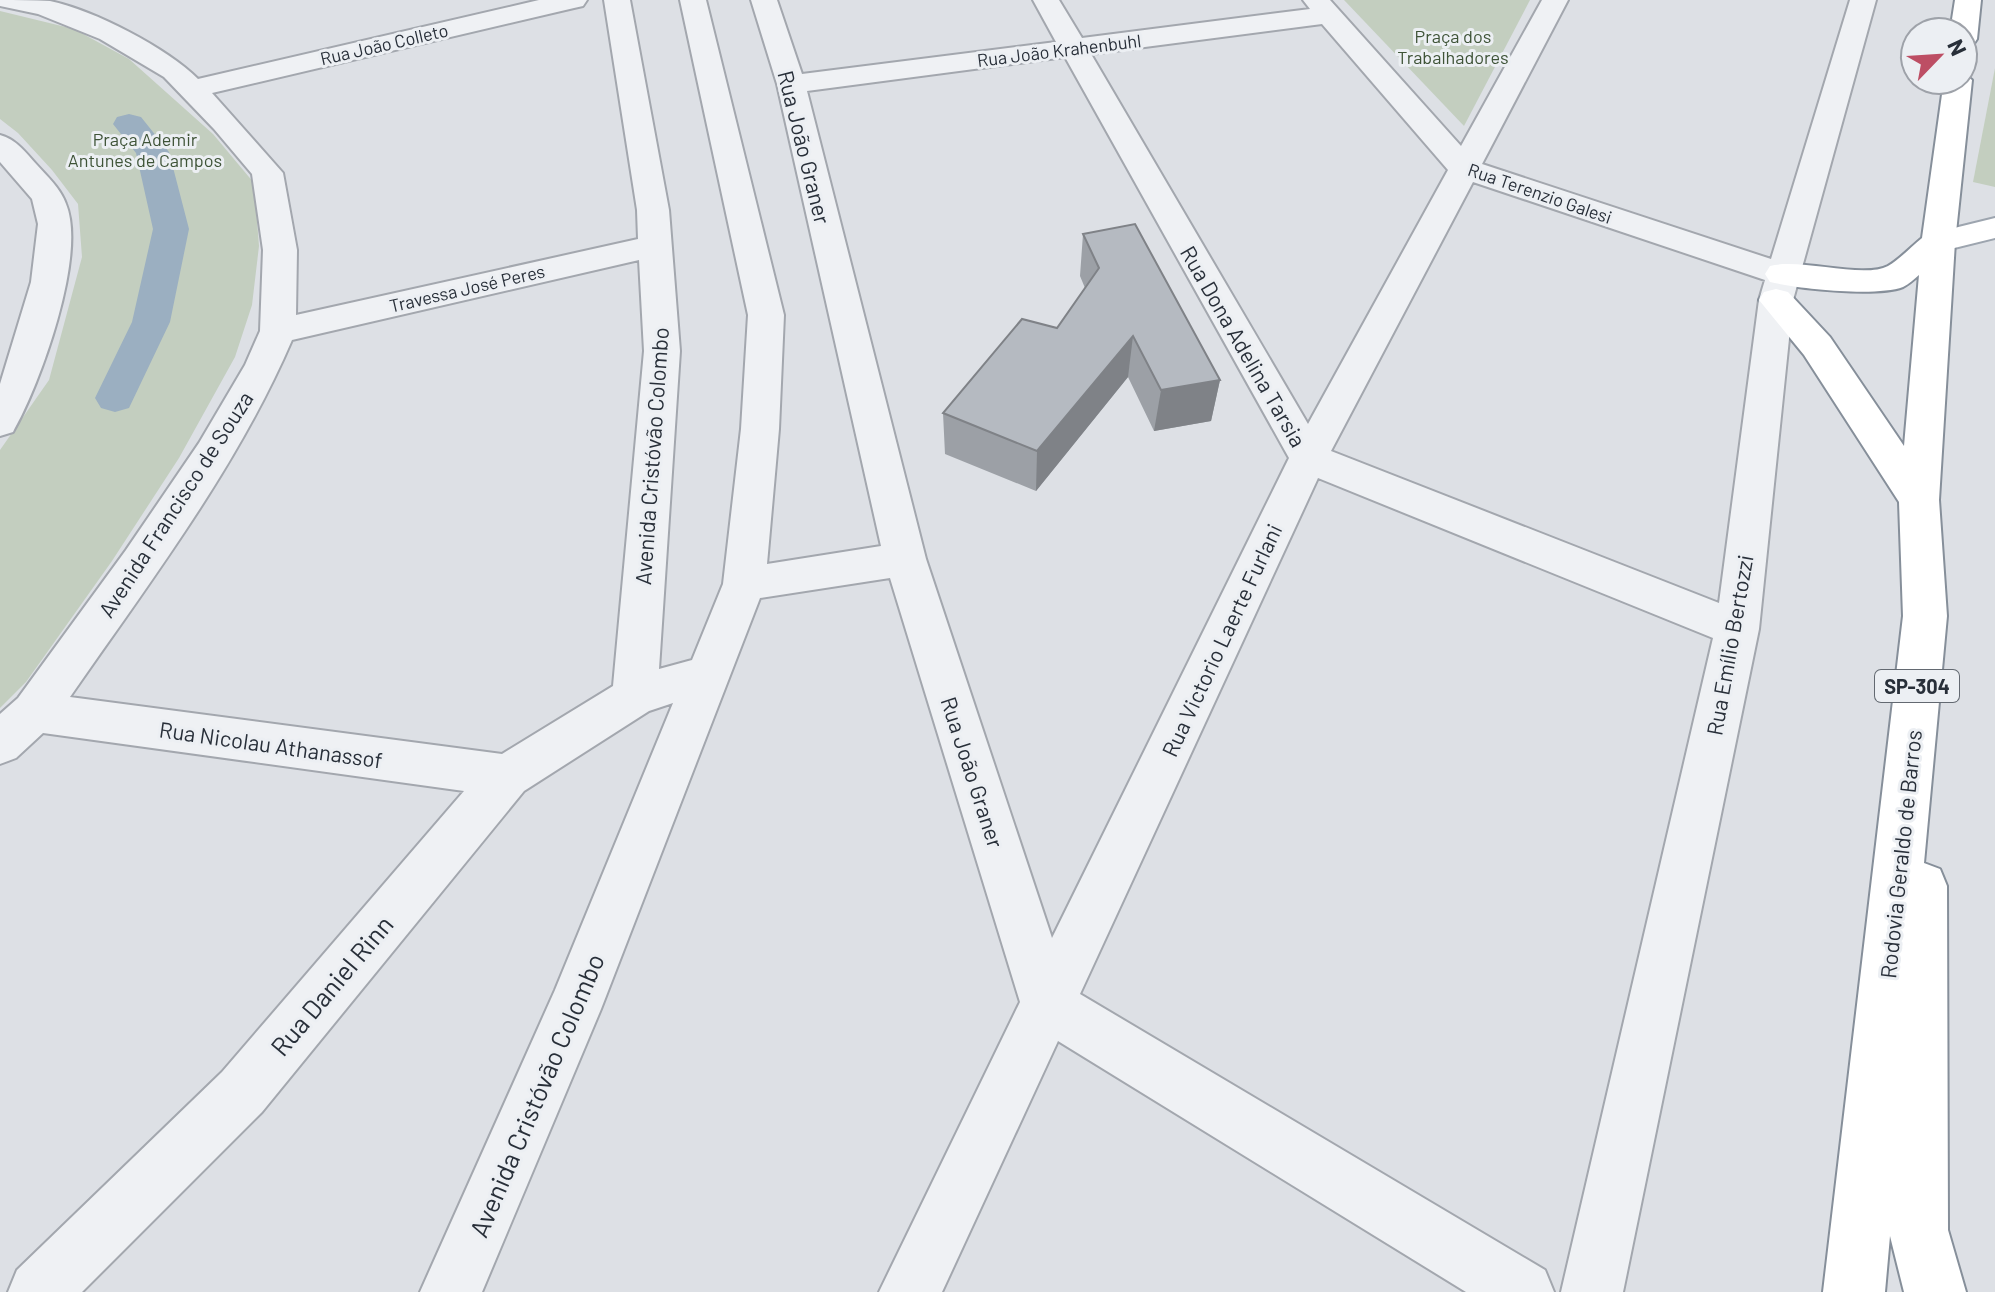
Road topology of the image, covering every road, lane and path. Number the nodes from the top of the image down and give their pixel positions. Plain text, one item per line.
1 (8, 0) edge
2 (574, 0) edge
3 (617, 0) edge
4 (693, 0) edge
5 (764, 0) edge
6 (1046, 0) edge
7 (1555, 0) edge
8 (1863, 0) edge
9 (501, 7) edge
10 (1322, 8) edge
11 (1074, 48) junction
12 (791, 84) junction
13 (193, 89) junction
14 (1956, 96) edge
15 (0, 144) edge
16 (1463, 168) junction
17 (1995, 228) edge
18 (1938, 242) junction
19 (656, 246) junction
20 (1779, 287) junction
21 (278, 331) junction
22 (0, 422) edge
23 (1308, 458) junction
24 (1919, 500) junction
25 (905, 559) junction
26 (744, 584) junction
27 (1925, 616) junction
28 (1737, 629) junction
29 (707, 674) junction
30 (635, 696) junction
31 (34, 712) junction
32 (0, 744) edge
33 (507, 776) junction
34 (1048, 1005) junction
35 (39, 1292) edge
36 (451, 1292) edge
37 (910, 1292) edge
38 (1523, 1292) edge
39 (1592, 1292) edge
40 (1854, 1292) edge
41 (1935, 1292) edge

1 - 13 street, Avenida Francisco de Souza
2 - 9 street, Rua João Colleto
3 - 19 street, Avenida Cristóvão Colombo
4 - 26 street, Avenida Cristóvão Colombo
5 - 12 street, Rua João Graner
6 - 11 street, Rua Dona Adelina Tarsia
7 - 16 street, Rua Victorio Laerte Furlani
8 - 20 street, Rua Emílio Bertozzi
9 - 13 street, Rua João Colleto
10 - 11 street, Rua João Krahenbuhl
10 - 16 street, Rua Terenzio Galesi
11 - 12 street, Rua João Krahenbuhl
11 - 23 street, Rua Dona Adelina Tarsia
12 - 25 street, Rua João Graner
13 - 21 street, Avenida Francisco de Souza
14 - 18 main road, Rodovia Geraldo de Barros / SP-304
15 - 22 street
16 - 20 street, Rua Terenzio Galesi
16 - 23 street, Rua Victorio Laerte Furlani
17 - 18 main road
18 - 20 main road
18 - 24 main road, Rodovia Geraldo de Barros / SP-304
19 - 21 street, Travessa José Peres
19 - 30 street, Avenida Cristóvão Colombo
20 - 24 main road
20 - 28 street, Rua Emílio Bertozzi
21 - 31 street, Avenida Francisco de Souza
23 - 28 street, Rua Dona Adelina Tarsia
23 - 34 street, Rua Victorio Laerte Furlani
24 - 27 main road, Rodovia Geraldo de Barros / SP-304
25 - 26 street
25 - 34 street, Rua João Graner
26 - 29 street, Avenida Cristóvão Colombo
27 - 40 main road, Rodovia Geraldo de Barros / SP-304
27 - 41 main road
28 - 39 street, Rua Emílio Bertozzi
29 - 30 street
29 - 36 street, Avenida Cristóvão Colombo
30 - 33 street, Rua Daniel Rinn
31 - 32 street, Avenida Francisco de Souza
31 - 33 street, Rua Nicolau Athanassof
33 - 35 street, Rua Daniel Rinn
34 - 37 street, Rua Victorio Laerte Furlani
34 - 38 street

